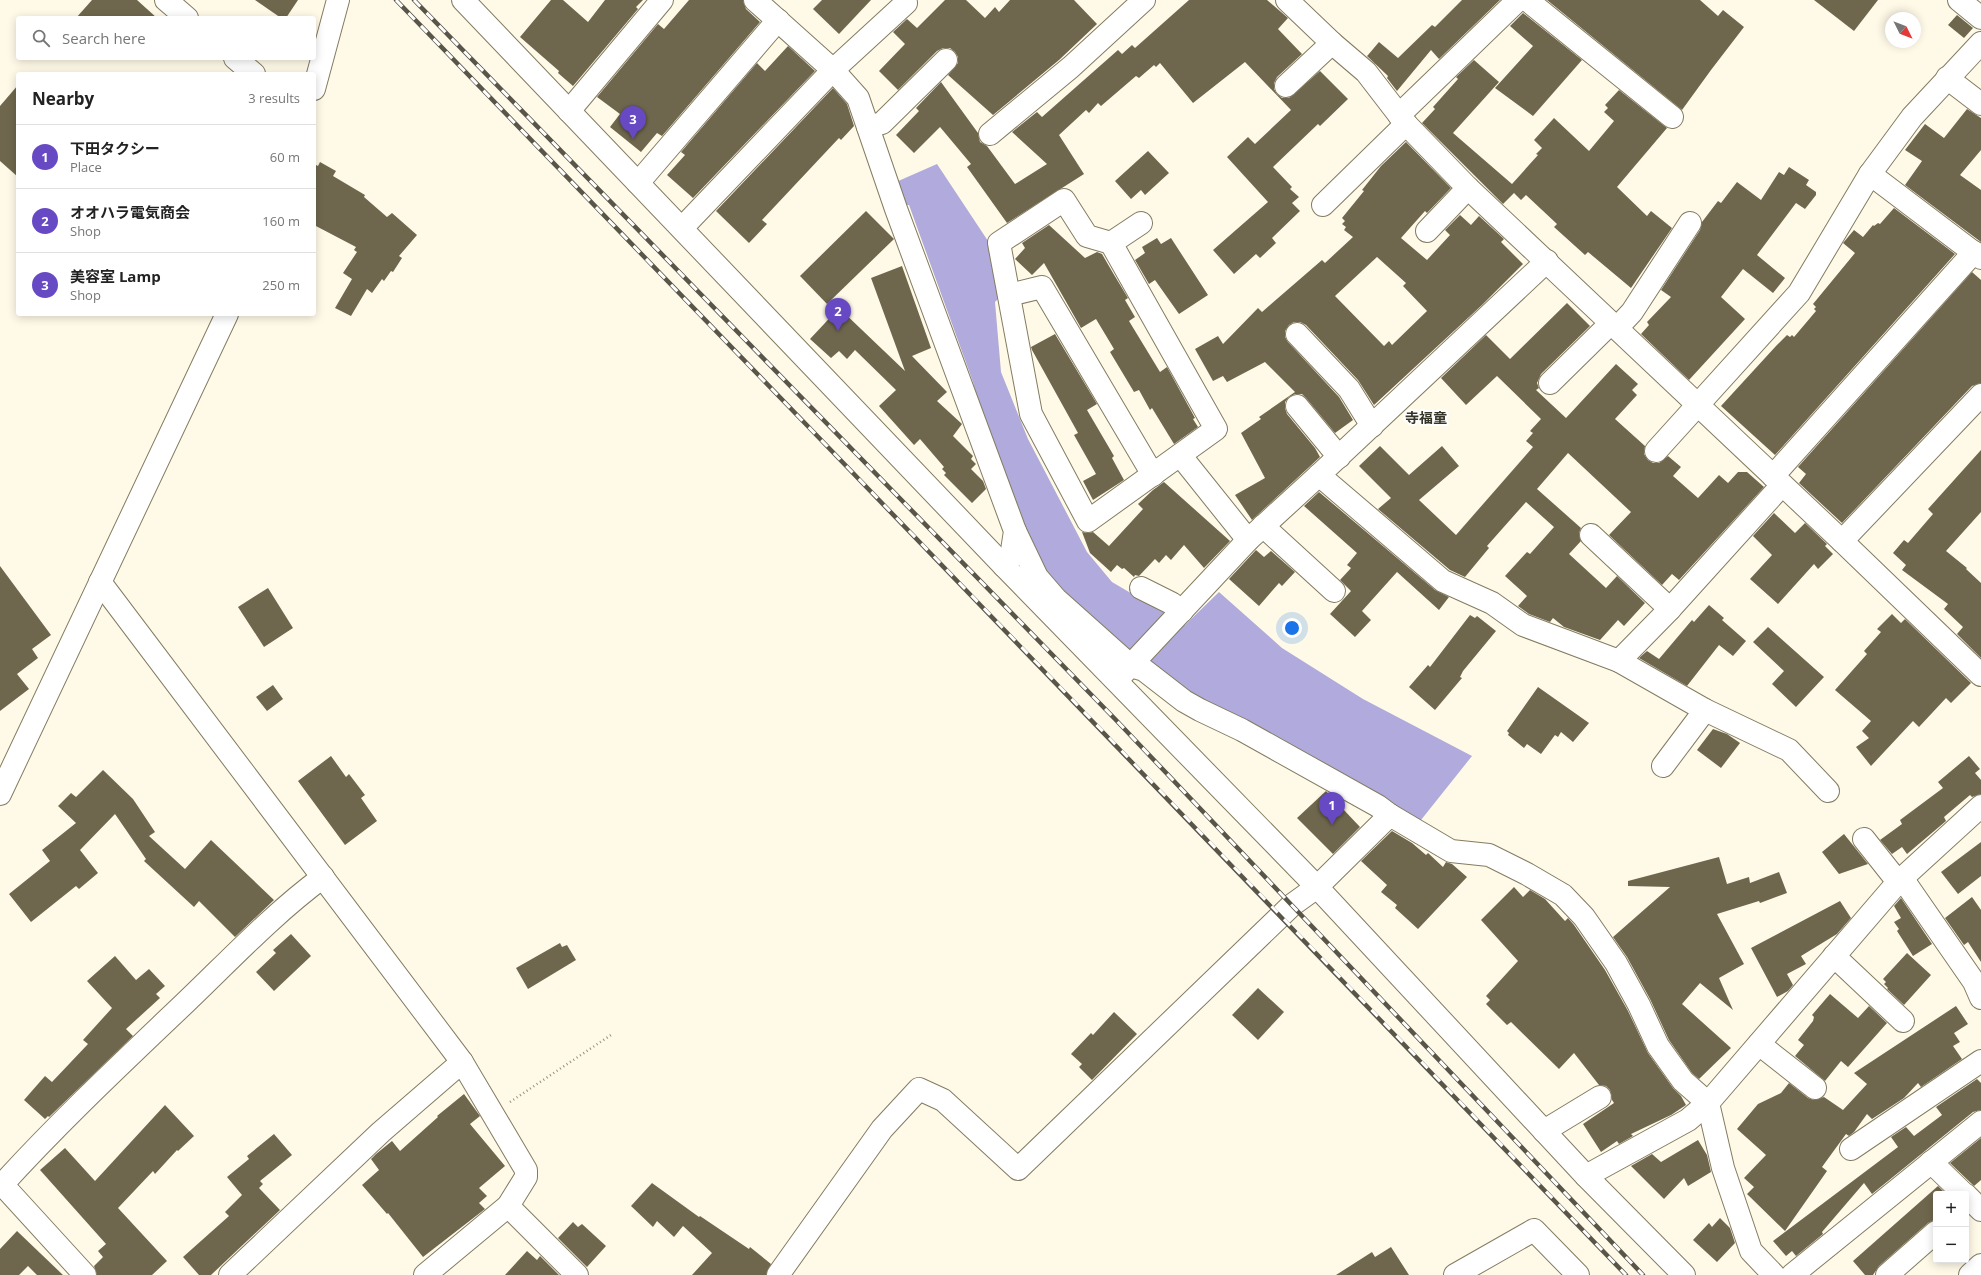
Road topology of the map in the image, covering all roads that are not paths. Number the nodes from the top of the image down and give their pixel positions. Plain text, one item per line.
1 (166, 0) edge
2 (338, 0) edge
3 (462, 0) edge
4 (662, 0) edge
5 (755, 0) edge
6 (1144, 0) edge
7 (1288, 0) edge
8 (1518, 0) edge
9 (1527, 0) edge
10 (1959, 0) edge
11 (906, 3) dead end
12 (185, 16) edge
13 (1981, 18) edge
14 (778, 20) junction
15 (1332, 43) junction
16 (1981, 43) edge
17 (237, 60) edge
18 (946, 60) dead end
19 (833, 70) junction
20 (252, 72) edge
21 (1947, 78) junction
22 (316, 82) edge
23 (1286, 86) dead end
24 (1981, 104) edge
25 (569, 111) junction
26 (1672, 117) dead end
27 (1403, 120) junction
28 (868, 128) junction
29 (990, 134) dead end
30 (1870, 174) junction
31 (638, 183) junction
32 (1468, 188) junction
33 (1323, 204) dead end
34 (1141, 223) dead end
35 (1690, 223) dead end
36 (682, 228) junction
37 (1427, 231) dead end
38 (1111, 243) junction
39 (1978, 255) edge
40 (1547, 261) junction
41 (1009, 295) junction
42 (226, 316) edge
43 (1614, 326) junction
44 (1297, 334) dead end
45 (1550, 383) dead end
46 (1981, 395) edge
47 (1297, 406) dead end
48 (1698, 406) junction
49 (1372, 426) junction
50 (1656, 451) dead end
51 (1180, 455) junction
52 (1339, 457) junction
53 (1153, 475) junction
54 (1319, 475) junction
55 (1778, 480) junction
56 (1015, 531) junction
57 (1255, 533) junction
58 (1590, 535) dead end
59 (1842, 541) junction
60 (1004, 566) junction
61 (100, 582) junction
62 (1141, 588) dead end
63 (1334, 591) dead end
64 (1670, 609) junction
65 (1182, 611) junction
66 (1619, 661) junction
67 (1124, 673) junction
68 (1981, 675) edge
69 (1705, 710) junction
70 (1663, 766) dead end
71 (1828, 791) dead end
72 (0, 794) edge
73 (1981, 806) edge
74 (1390, 815) junction
75 (1864, 839) dead end
76 (323, 877) junction
77 (1900, 880) junction
78 (1317, 887) junction
79 (1834, 956) junction
80 (1981, 998) edge
81 (1903, 1021) dead end
82 (1759, 1044) junction
83 (1981, 1061) edge
84 (462, 1062) junction
85 (1815, 1088) dead end
86 (1600, 1097) dead end
87 (1708, 1103) junction
88 (1981, 1122) edge
89 (1544, 1131) junction
90 (1851, 1149) dead end
91 (1931, 1162) junction
92 (1586, 1176) junction
93 (1, 1184) edge
94 (1972, 1200) edge
95 (508, 1206) junction
96 (1933, 1235) edge
97 (1981, 1265) edge
98 (85, 1275) edge
99 (230, 1275) edge
100 (425, 1275) edge
101 (577, 1275) edge
102 (778, 1275) edge
103 (1455, 1275) edge
104 (1578, 1275) edge
105 (1684, 1275) edge
106 (1774, 1275) edge
107 (1792, 1275) edge
108 (1887, 1275) edge
109 (1970, 1275) edge

1 - 12 street
2 - 22 street
3 - 25 street
4 - 25 street
5 - 14 street
6 - 29 street
7 - 15 street
8 - 27 street
9 - 26 street
10 - 13 street
11 - 19 street
14 - 19 street
14 - 31 street
15 - 23 street
15 - 27 street
16 - 21 street
17 - 20 street
18 - 28 street
19 - 28 street
19 - 36 street
21 - 24 street
21 - 30 street
25 - 31 street
27 - 32 street
27 - 33 street
28 - 56 street
30 - 39 street
30 - 48 street
31 - 36 street
32 - 37 street
32 - 40 street
34 - 38 street
35 - 43 street
36 - 60 street
38 - 41 street
38 - 51 street
39 - 55 street
40 - 43 street
40 - 49 street
41 - 53 street
41 - 53 street
42 - 61 street
43 - 45 street
43 - 48 street
44 - 49 street
46 - 59 street
47 - 52 street
48 - 50 street
48 - 55 street
49 - 52 street
51 - 53 street
51 - 57 street
52 - 54 street
54 - 57 street
54 - 66 street
55 - 59 street
55 - 64 street
56 - 60 street
56 - 67 street
57 - 63 street
57 - 65 street
58 - 64 street
59 - 68 street
60 - 67 street
61 - 72 street
61 - 76 street
62 - 65 street
64 - 66 street
65 - 67 street
66 - 69 street
67 - 74 street
67 - 78 street
69 - 70 street
69 - 71 street
73 - 77 street
74 - 78 street
74 - 87 street
75 - 77 street
76 - 84 street
76 - 93 street
77 - 79 street
77 - 80 street
78 - 89 street
78 - 102 street
79 - 81 street
79 - 82 street
82 - 85 street
82 - 87 street
83 - 90 street
84 - 95 street
84 - 99 street
86 - 89 street
87 - 92 street
87 - 106 street
88 - 91 street
89 - 92 street
91 - 94 street
91 - 107 street
92 - 105 street
93 - 98 street
95 - 100 street
95 - 101 street
96 - 108 street
97 - 109 street
103 - 104 street

